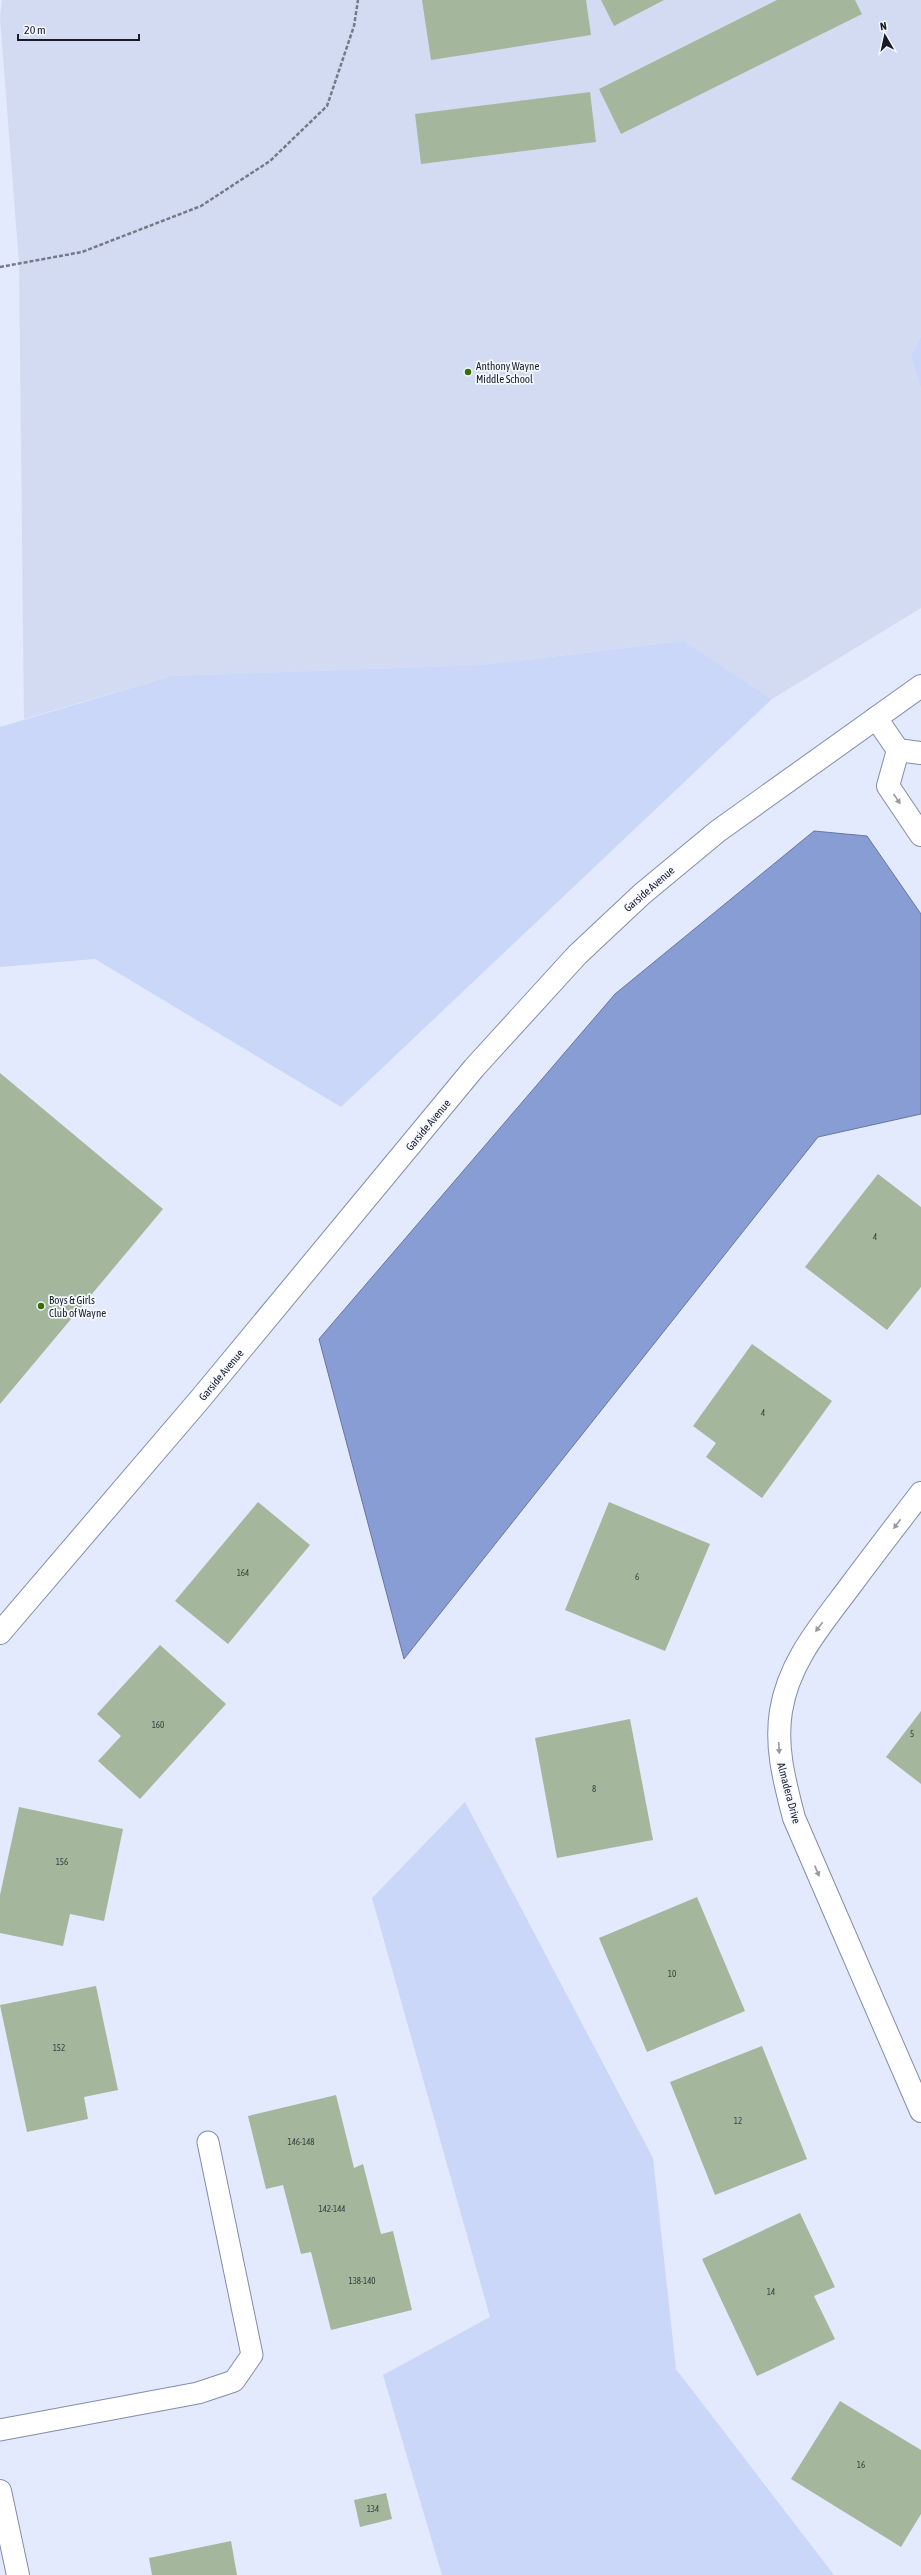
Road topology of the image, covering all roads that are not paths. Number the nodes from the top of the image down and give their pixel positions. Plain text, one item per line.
1 (921, 686) edge
2 (876, 718) junction
3 (898, 750) junction
4 (921, 753) edge
5 (921, 835) edge
6 (921, 1493) edge
7 (0, 1633) edge
8 (921, 2111) edge
9 (208, 2142) dead end
10 (0, 2430) edge
11 (0, 2490) edge
12 (18, 2575) edge

1 - 2 street, Garside Avenue
2 - 3 street
2 - 7 street, Garside Avenue
3 - 4 street
3 -> 5 street
6 -> 8 street, Almadera Drive
9 - 10 lane
11 - 12 street

